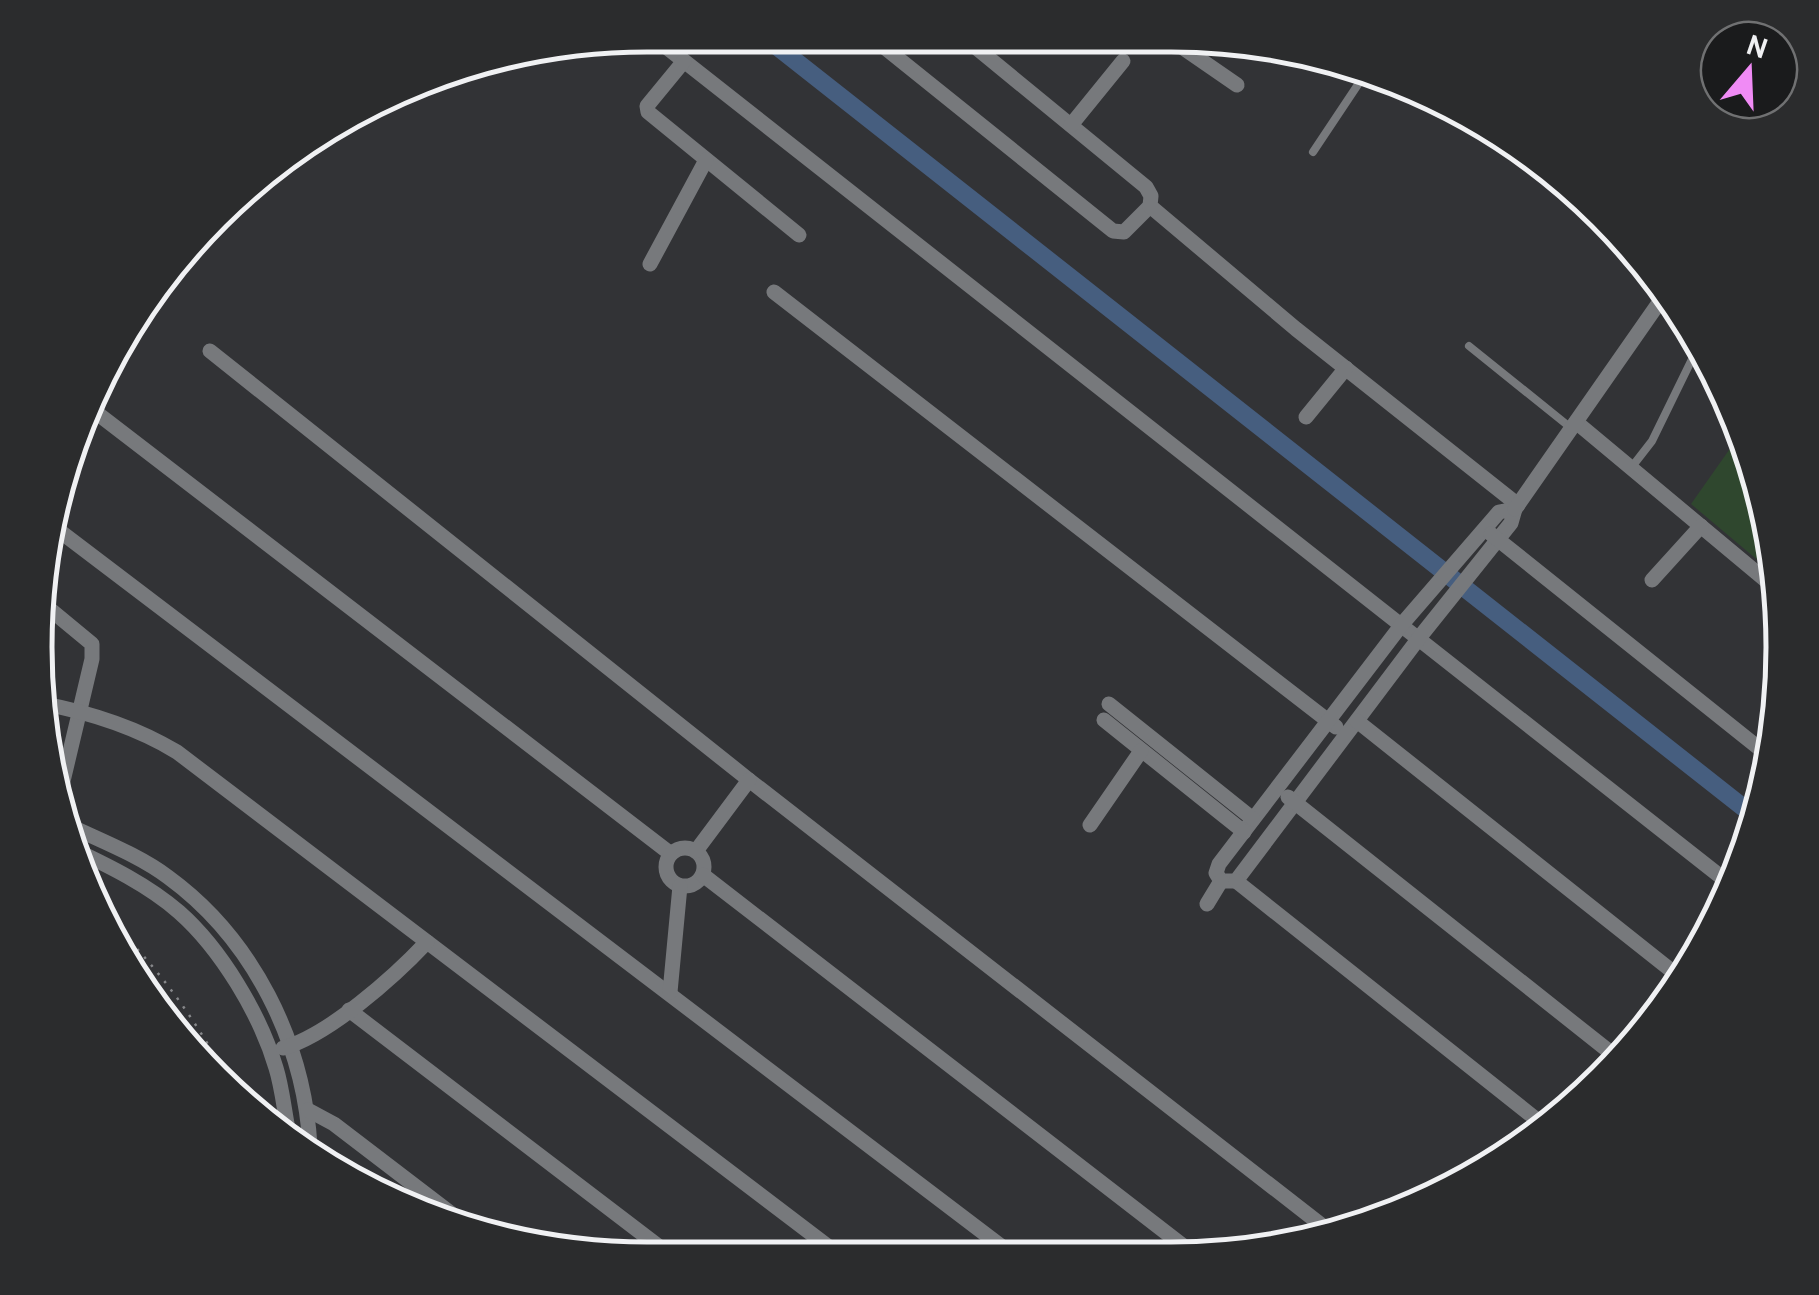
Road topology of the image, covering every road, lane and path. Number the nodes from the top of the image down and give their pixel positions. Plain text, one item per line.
1 (673, 52) edge
2 (890, 52) edge
3 (981, 52) edge
4 (1191, 53) edge
5 (684, 61) junction
6 (1123, 61) dead end
7 (1358, 83) edge
8 (1237, 85) dead end
9 (1071, 125) junction
10 (1313, 152) dead end
11 (706, 160) junction
12 (1150, 206) junction
13 (799, 235) dead end
14 (650, 264) dead end
15 (774, 292) dead end
16 (1658, 305) edge
17 (1470, 346) dead end
18 (210, 352) dead end
19 (1692, 359) edge
20 (1346, 368) junction
21 (100, 415) edge
22 (1306, 417) dead end
23 (1574, 425) junction
24 (1631, 468) junction
25 (1516, 507) junction
26 (1701, 526) junction
27 (64, 534) edge
28 (1492, 534) junction
29 (1762, 577) edge
30 (1652, 580) dead end
31 (54, 612) edge
32 (1403, 623) junction
33 (1419, 638) junction
34 (56, 706) edge
35 (80, 711) junction
36 (1357, 721) junction
37 (1328, 722) junction
38 (1346, 735) junction
39 (1758, 746) edge
40 (1142, 751) junction
41 (66, 771) edge
42 (749, 780) junction
43 (1277, 789) junction
44 (1296, 803) junction
45 (1090, 825) dead end
46 (1249, 826) junction
47 (82, 832) edge
48 (696, 851) junction
49 (671, 854) junction
50 (91, 857) edge
51 (703, 875) junction
52 (1720, 876) edge
53 (1228, 881) junction
54 (680, 886) junction
55 (1206, 904) dead end
56 (427, 942) junction
57 (131, 943) edge
58 (1671, 970) edge
59 (670, 992) junction
60 (350, 1010) junction
61 (291, 1046) junction
62 (1609, 1051) edge
63 (270, 1052) junction
64 (212, 1053) edge
65 (308, 1110) junction
66 (1535, 1119) edge
67 (286, 1121) edge
68 (309, 1137) edge
69 (439, 1205) edge
70 (1318, 1224) edge
71 (653, 1242) edge
72 (822, 1242) edge
73 (996, 1242) edge
74 (1178, 1242) edge

1 - 5 street
2 - 12 street
3 - 9 street
4 - 8 street
5 - 11 street
5 - 32 street
6 - 9 street
7 - 10 lane
9 - 12 street
11 - 13 street
11 - 14 street
12 - 20 street
15 - 37 street
16 - 23 street
17 - 23 lane
18 - 42 street
19 - 24 lane
20 - 22 street
20 - 25 street
21 - 49 street
23 - 24 street
23 - 25 street
24 - 26 street
25 - 28 street
26 - 29 street
26 - 30 street
27 - 59 street
28 - 32 street
28 - 33 street
28 - 39 street
31 - 35 street
32 - 33 street
32 - 37 street
33 - 36 street
33 - 52 street
34 - 35 street
35 - 41 street
35 - 56 street
36 - 38 street
36 - 58 street
37 - 38 street
37 - 43 street
38 - 44 street
40 - 45 street
40 - 46 street
40 - 46 street
42 - 48 street
42 - 70 street
43 - 44 street
43 - 46 street
44 - 53 street
44 - 62 street
46 - 53 street
47 - 61 street
48 - 49 street
48 - 51 street
49 - 54 street
50 - 63 street
51 - 54 street
51 - 74 street
53 - 55 street
53 - 66 street
54 - 59 street
56 - 60 street
56 - 72 street
57 - 64 path
59 - 73 street
60 - 61 street
60 - 71 street
61 - 63 street
61 - 65 street
63 - 67 street
65 - 68 street
65 - 69 street

